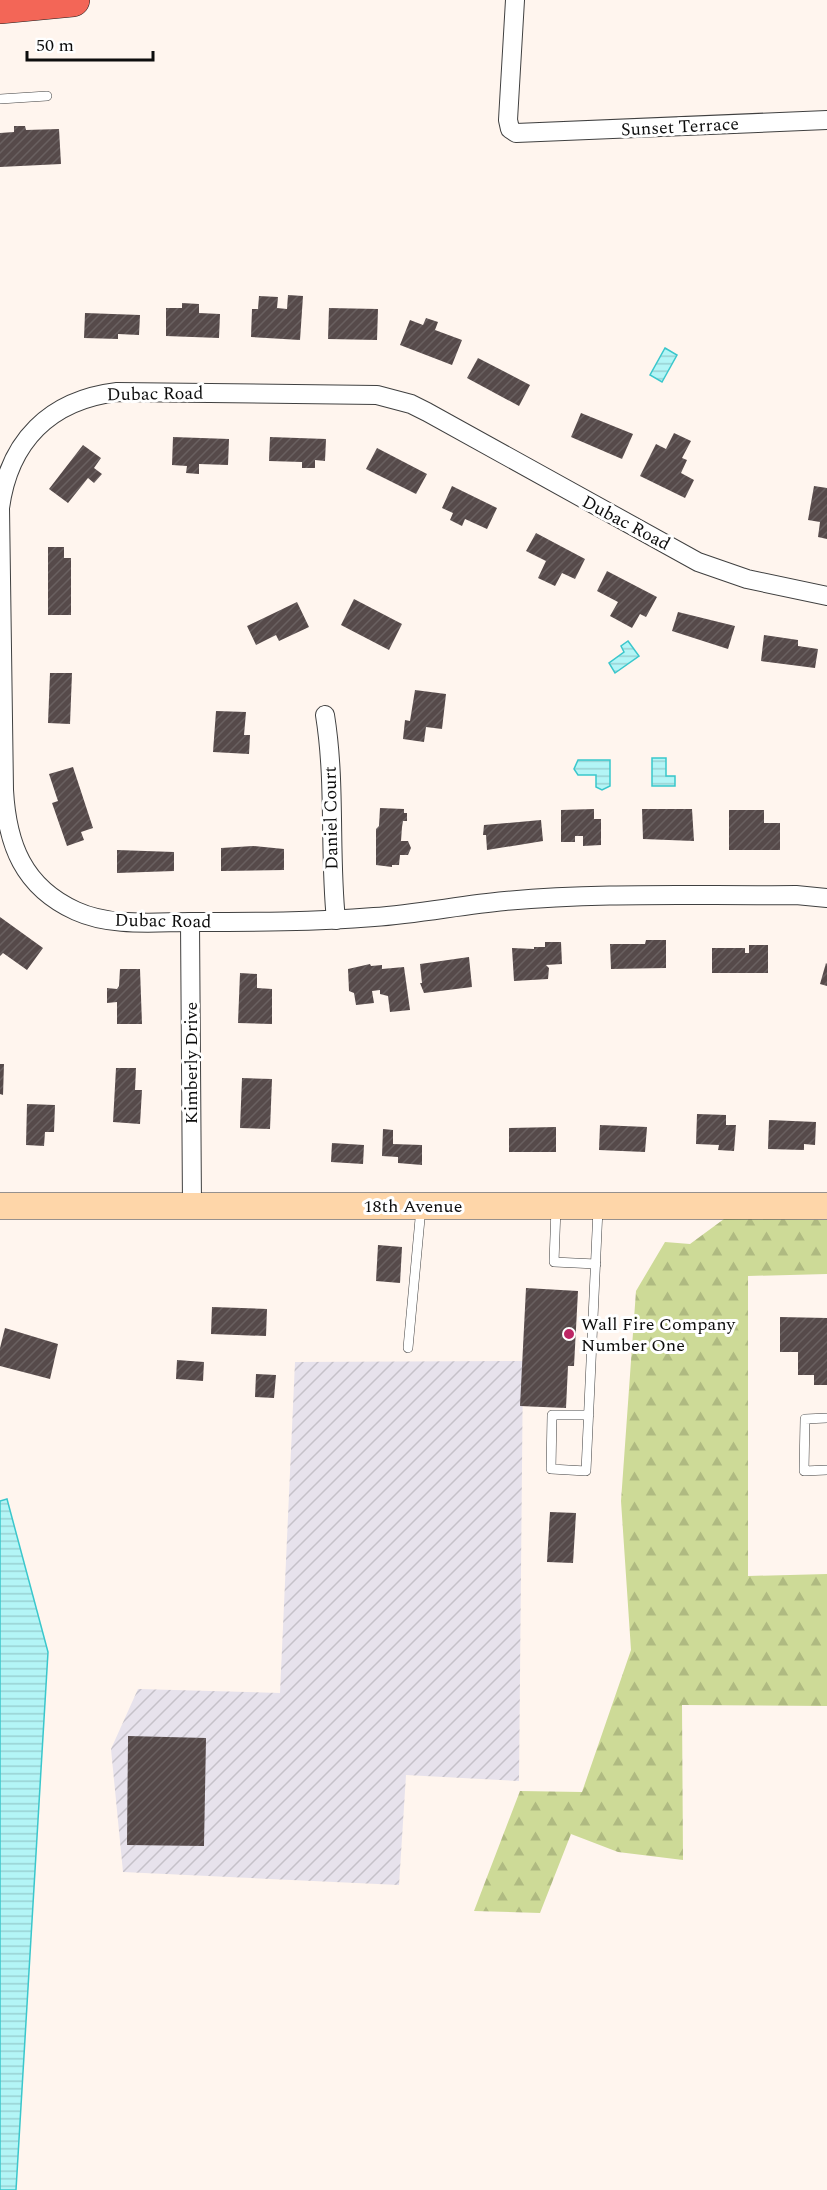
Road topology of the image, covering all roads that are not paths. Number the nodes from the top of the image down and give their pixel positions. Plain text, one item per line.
1 (73, 0) edge
2 (515, 0) edge
3 (0, 7) edge
4 (47, 96) dead end
5 (0, 99) edge
6 (827, 120) edge
7 (827, 596) edge
8 (325, 715) dead end
9 (827, 898) edge
10 (336, 920) junction
11 (190, 922) junction
12 (192, 1205) junction
13 (0, 1206) edge
14 (421, 1206) junction
15 (556, 1206) junction
16 (599, 1206) junction
17 (827, 1206) edge
18 (596, 1264) junction
19 (408, 1348) dead end
20 (588, 1415) junction
21 (827, 1418) edge
22 (827, 1470) edge

1 - 3 highway
2 - 6 street, Sunset Terrace
4 - 5 lane
7 - 11 street, Dubac Road
8 - 10 street, Daniel Court
9 - 10 street, Dubac Road
10 - 11 street, Dubac Road
11 - 12 street, Kimberly Drive
12 - 13 street, 18th Avenue
12 - 14 street, 18th Avenue
14 - 15 street, 18th Avenue
14 - 19 lane
15 - 16 street, 18th Avenue
15 - 18 lane
16 - 17 street, 18th Avenue
16 - 18 lane
18 - 20 lane
20 - 20 lane
21 - 22 lane

